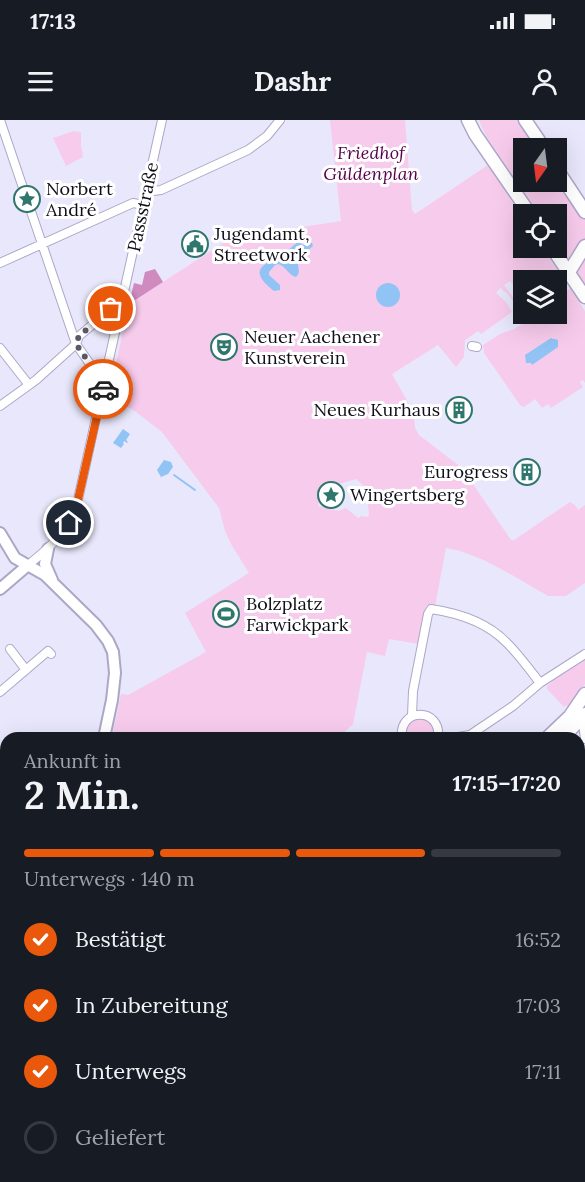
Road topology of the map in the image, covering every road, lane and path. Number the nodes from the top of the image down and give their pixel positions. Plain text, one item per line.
1 (0, 120) edge
2 (162, 120) edge
3 (280, 120) edge
4 (468, 120) edge
5 (525, 120) edge
6 (537, 138) edge
7 (567, 185) edge
8 (146, 192) junction
9 (523, 204) edge
10 (144, 205) junction
11 (585, 212) edge
12 (42, 244) junction
13 (585, 246) edge
14 (559, 258) edge
15 (0, 263) edge
16 (569, 272) junction
17 (585, 297) edge
18 (121, 309) junction
19 (76, 344) junction
20 (0, 348) edge
21 (106, 377) junction
22 (29, 384) junction
23 (0, 406) edge
24 (0, 533) edge
25 (48, 549) junction
26 (28, 566) junction
27 (53, 583) junction
28 (0, 589) edge
29 (10, 649) dead end
30 (51, 654) dead end
31 (585, 654) edge
32 (26, 670) junction
33 (540, 683) junction
34 (0, 692) edge
35 (585, 694) edge
36 (412, 716) junction
37 (583, 716) edge
38 (562, 724) junction
39 (105, 732) edge
40 (402, 732) edge
41 (439, 732) edge
42 (474, 732) edge
43 (553, 732) edge
44 (561, 732) edge
45 (567, 732) edge
46 (584, 732) edge

1 - 12 street
2 - 8 street, Passstraße
3 - 8 street
4 - 9 main road
5 - 6 main road
7 - 11 main road
8 - 10 street, Passstraße
10 - 12 street
10 - 18 street, Passstraße
12 - 15 street
12 - 19 street
13 - 16 main road
14 - 16 main road
16 - 17 main road
18 - 19 street
18 - 21 street, Passstraße
19 - 21 street
19 - 22 street
20 - 22 street
21 - 25 street, Passstraße
22 - 23 street
24 - 26 street
25 - 26 street, Passstraße
25 - 27 street
26 - 27 street
26 - 28 street
27 - 39 street
29 - 32 street
30 - 32 street
31 - 33 street
32 - 34 street
33 - 36 street
33 - 42 street
35 - 38 main road
36 - 40 street
36 - 41 street
37 - 45 main road
37 - 46 street
38 - 43 main road
38 - 44 street

